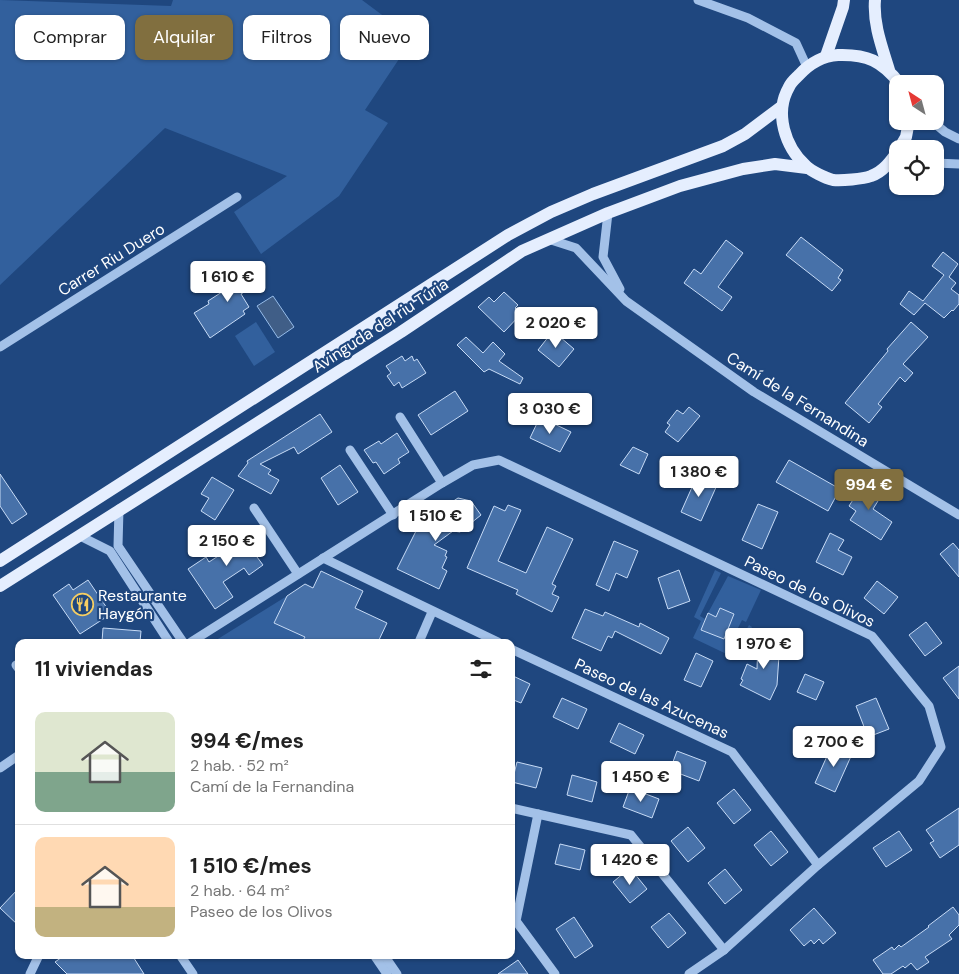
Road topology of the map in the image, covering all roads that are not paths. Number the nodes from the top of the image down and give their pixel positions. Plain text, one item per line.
1 (698, 0) edge
2 (844, 0) edge
3 (876, 0) edge
4 (826, 56) junction
5 (806, 67) junction
6 (889, 70) junction
7 (893, 75) edge
8 (781, 107) junction
9 (943, 130) edge
10 (959, 139) edge
11 (944, 163) edge
12 (959, 164) edge
13 (889, 166) edge
14 (807, 168) junction
15 (237, 197) dead end
16 (608, 213) junction
17 (548, 239) junction
18 (626, 301) junction
19 (0, 347) edge
20 (400, 417) dead end
21 (350, 450) dead end
22 (442, 483) junction
23 (254, 508) dead end
24 (119, 509) junction
25 (392, 515) junction
26 (959, 515) edge
27 (80, 536) junction
28 (323, 558) junction
29 (0, 561) edge
30 (298, 574) junction
31 (0, 586) edge
32 (432, 612) junction
33 (167, 639) edge
34 (181, 639) edge
35 (196, 639) edge
36 (420, 639) edge
37 (491, 639) edge
38 (515, 651) edge
39 (15, 758) edge
40 (0, 768) edge
41 (515, 809) edge
42 (538, 814) junction
43 (818, 865) junction
44 (724, 950) junction
45 (37, 959) edge
46 (183, 959) edge
47 (377, 959) edge
48 (387, 959) edge
49 (30, 974) edge
50 (193, 974) edge
51 (387, 974) edge
52 (396, 974) edge
53 (555, 974) edge
54 (690, 974) edge

1 - 5 street
2 - 4 main road
3 - 6 main road
4 - 5 main road
4 - 6 main road
5 - 8 main road
6 - 7 main road
8 - 14 main road
8 - 29 main road, Avinguda del riu Túria
9 - 10 street
11 - 12 street
13 - 14 main road
14 - 16 main road, Avinguda del riu Túria
15 - 19 street, Carrer Riu Duero
16 - 17 main road, Avinguda del riu Túria
16 - 18 street
17 - 18 street, Camí de la Fernandina
17 - 24 main road, Avinguda del riu Túria
18 - 26 street, Camí de la Fernandina
20 - 22 street
21 - 25 street
22 - 25 street, Paseo de los Olivos
22 - 43 street, Paseo de los Olivos
23 - 30 street
24 - 27 main road, Avinguda del riu Túria
24 - 34 street
25 - 28 street, Paseo de los Olivos
27 - 31 main road, Avinguda del riu Túria
27 - 33 street
28 - 30 street, Paseo de los Olivos
28 - 32 street
30 - 35 street, Paseo de los Olivos
32 - 36 street
32 - 37 street
38 - 43 street, Paseo de las Azucenas
39 - 40 street
41 - 42 street
42 - 44 street
42 - 53 street
43 - 44 street, Paseo de los Olivos
44 - 54 street, Paseo de los Olivos
45 - 49 street
46 - 50 street
47 - 51 street
48 - 52 street

